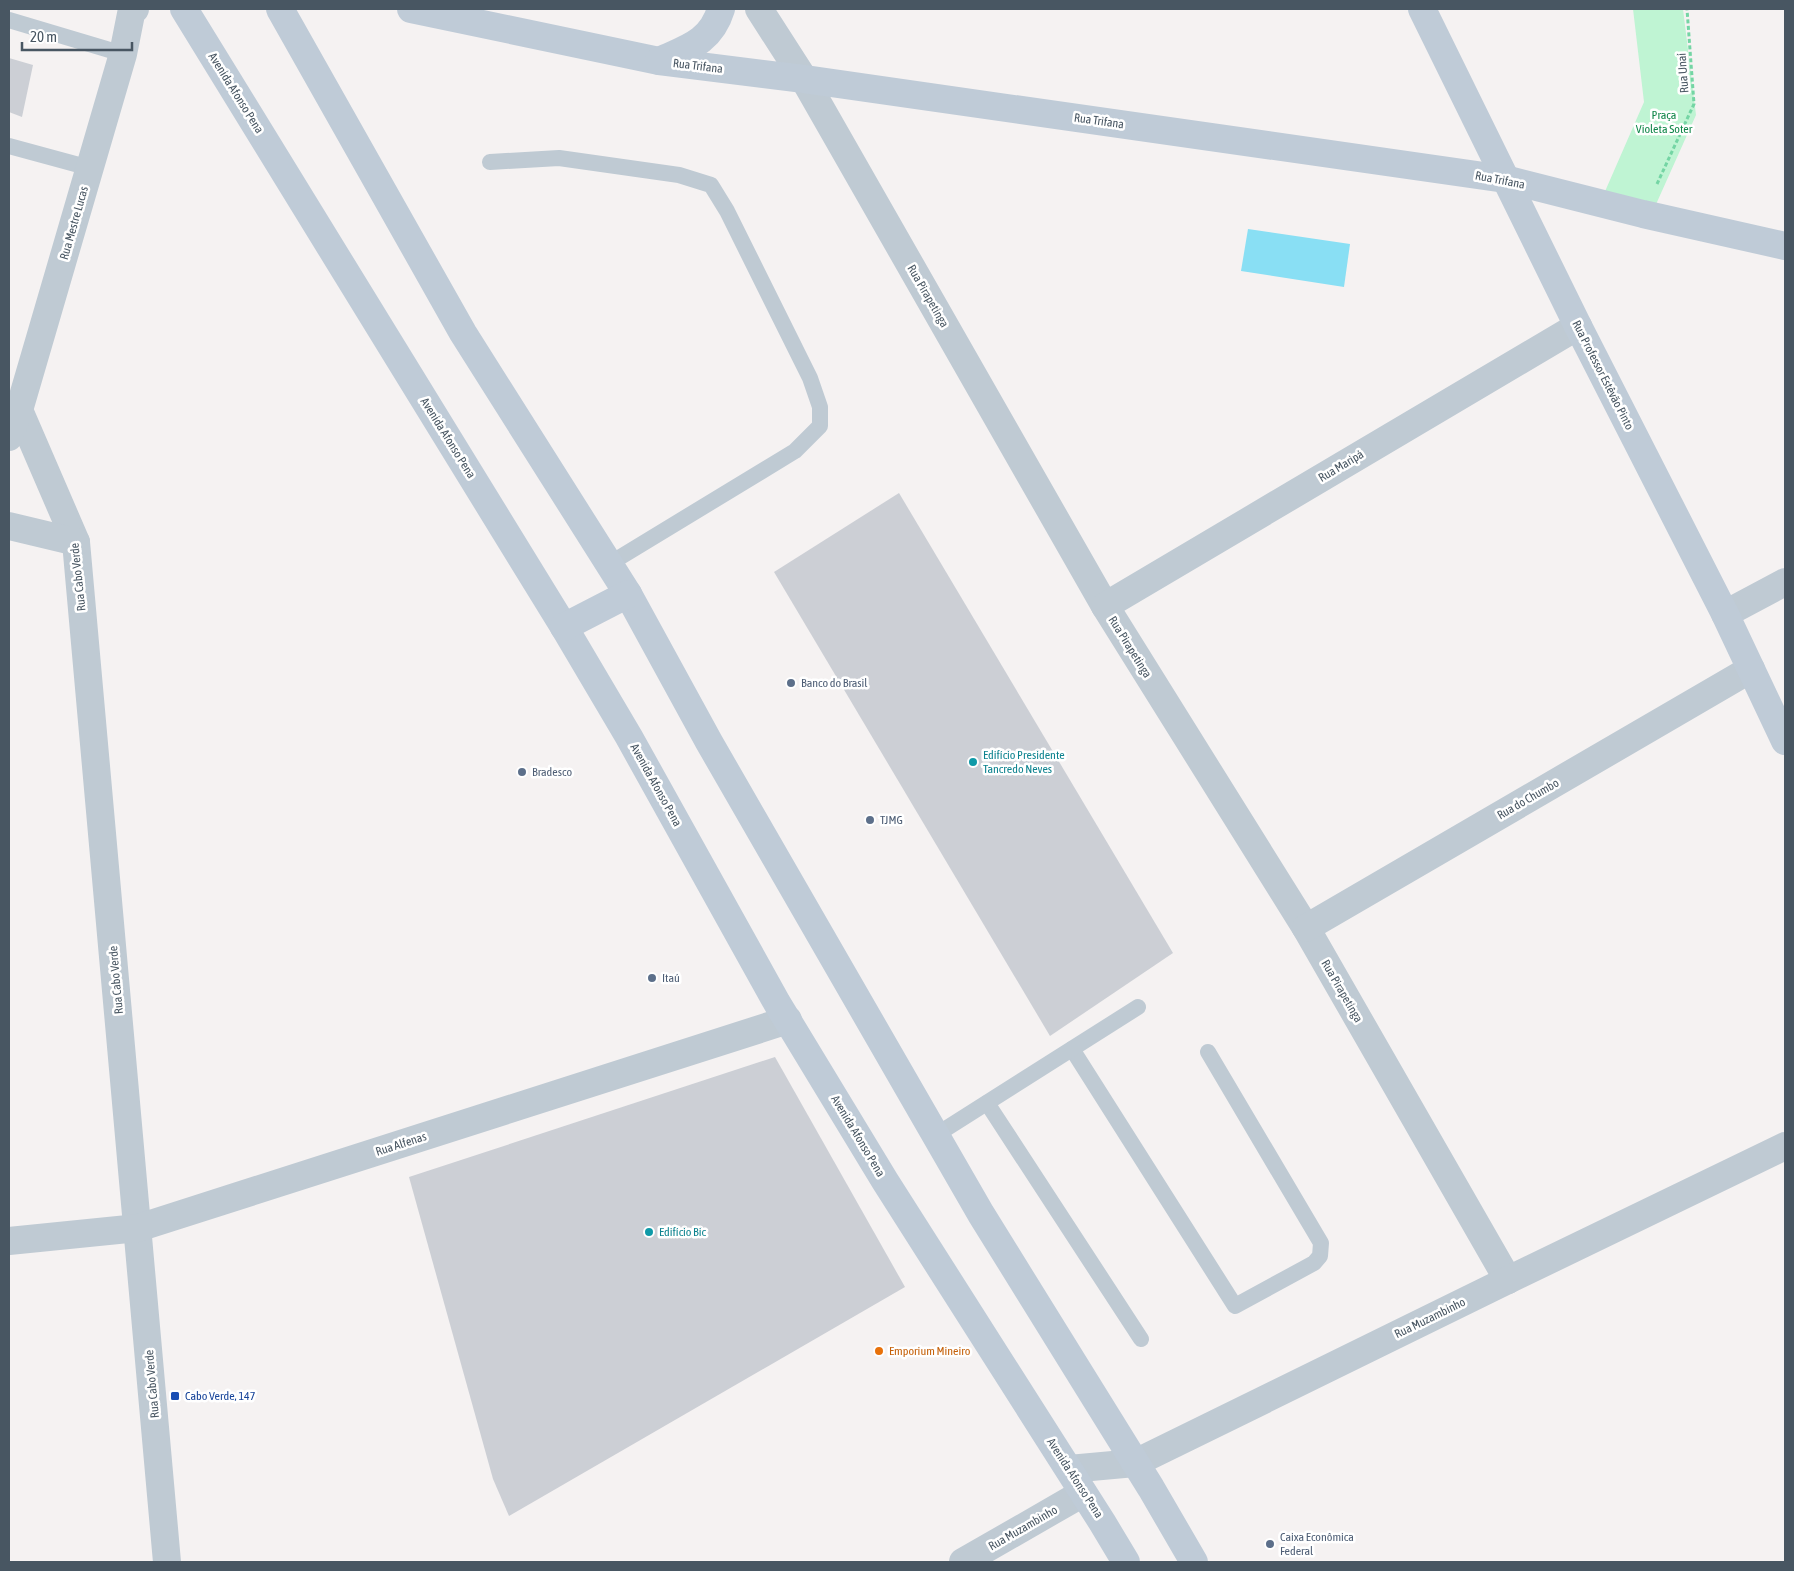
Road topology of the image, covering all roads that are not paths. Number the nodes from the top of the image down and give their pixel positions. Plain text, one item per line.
1 (135, 9) edge
2 (184, 9) edge
3 (280, 9) edge
4 (411, 9) edge
5 (721, 9) edge
6 (759, 9) edge
7 (1422, 9) edge
8 (9, 20) edge
9 (123, 54) junction
10 (659, 61) junction
11 (804, 79) junction
12 (9, 146) edge
13 (490, 162) dead end
14 (90, 168) junction
15 (1505, 179) junction
16 (1785, 246) edge
17 (1578, 326) junction
18 (19, 410) junction
19 (9, 437) edge
20 (9, 526) edge
21 (76, 542) junction
22 (609, 564) junction
23 (1785, 582) edge
24 (628, 594) junction
25 (1105, 606) junction
26 (1725, 614) junction
27 (564, 627) junction
28 (1751, 670) junction
29 (1785, 740) edge
30 (1306, 928) junction
31 (1138, 1007) dead end
32 (788, 1020) junction
33 (1072, 1049) junction
34 (1208, 1052) dead end
35 (987, 1103) junction
36 (936, 1135) junction
37 (1785, 1146) edge
38 (138, 1228) junction
39 (9, 1241) edge
40 (1508, 1280) junction
41 (1142, 1339) dead end
42 (1135, 1463) junction
43 (1069, 1469) junction
44 (1083, 1493) junction
45 (167, 1562) edge
46 (963, 1562) edge
47 (1126, 1562) edge
48 (1194, 1562) edge

1 - 9 street, Rua Mestre Lucas
2 - 27 main road, Avenida Afonso Pena
3 - 22 main road
4 - 10 main road, Rua Trifana
5 - 10 main road
6 - 11 street, Rua Pirapetinga
7 - 15 main road, Rua Professor Estêvão Pinto
8 - 9 lane
9 - 14 street, Rua Mestre Lucas
10 - 11 main road, Rua Trifana
11 - 15 main road, Rua Trifana
11 - 25 street, Rua Pirapetinga
12 - 14 lane
13 - 22 lane
14 - 18 street, Rua Mestre Lucas
15 - 16 main road, Rua Trifana
15 - 17 main road, Rua Professor Estêvão Pinto
17 - 25 street, Rua Maripá
17 - 26 main road, Rua Professor Estêvão Pinto
18 - 19 street, Rua Mestre Lucas
18 - 21 street, Rua Cabo Verde
20 - 21 street
21 - 38 street, Rua Cabo Verde
22 - 24 main road
23 - 26 street
24 - 27 main road
24 - 36 main road
25 - 30 street, Rua Pirapetinga
26 - 28 main road, Rua Professor Estêvão Pinto
27 - 32 main road, Avenida Afonso Pena
28 - 29 main road, Rua Professor Estêvão Pinto
28 - 30 street, Rua do Chumbo
30 - 40 street, Rua Pirapetinga
31 - 33 lane
32 - 38 street, Rua Alfenas
32 - 43 main road, Avenida Afonso Pena
33 - 34 lane
33 - 35 lane
35 - 36 lane
35 - 41 lane
36 - 42 main road
37 - 40 street, Rua Muzambinho
38 - 39 street, Rua Alfenas
38 - 45 street, Rua Cabo Verde
40 - 42 street, Rua Muzambinho
42 - 43 street, Rua Muzambinho
42 - 48 main road
43 - 44 main road, Avenida Afonso Pena
44 - 46 street, Rua Muzambinho
44 - 47 main road, Avenida Afonso Pena

